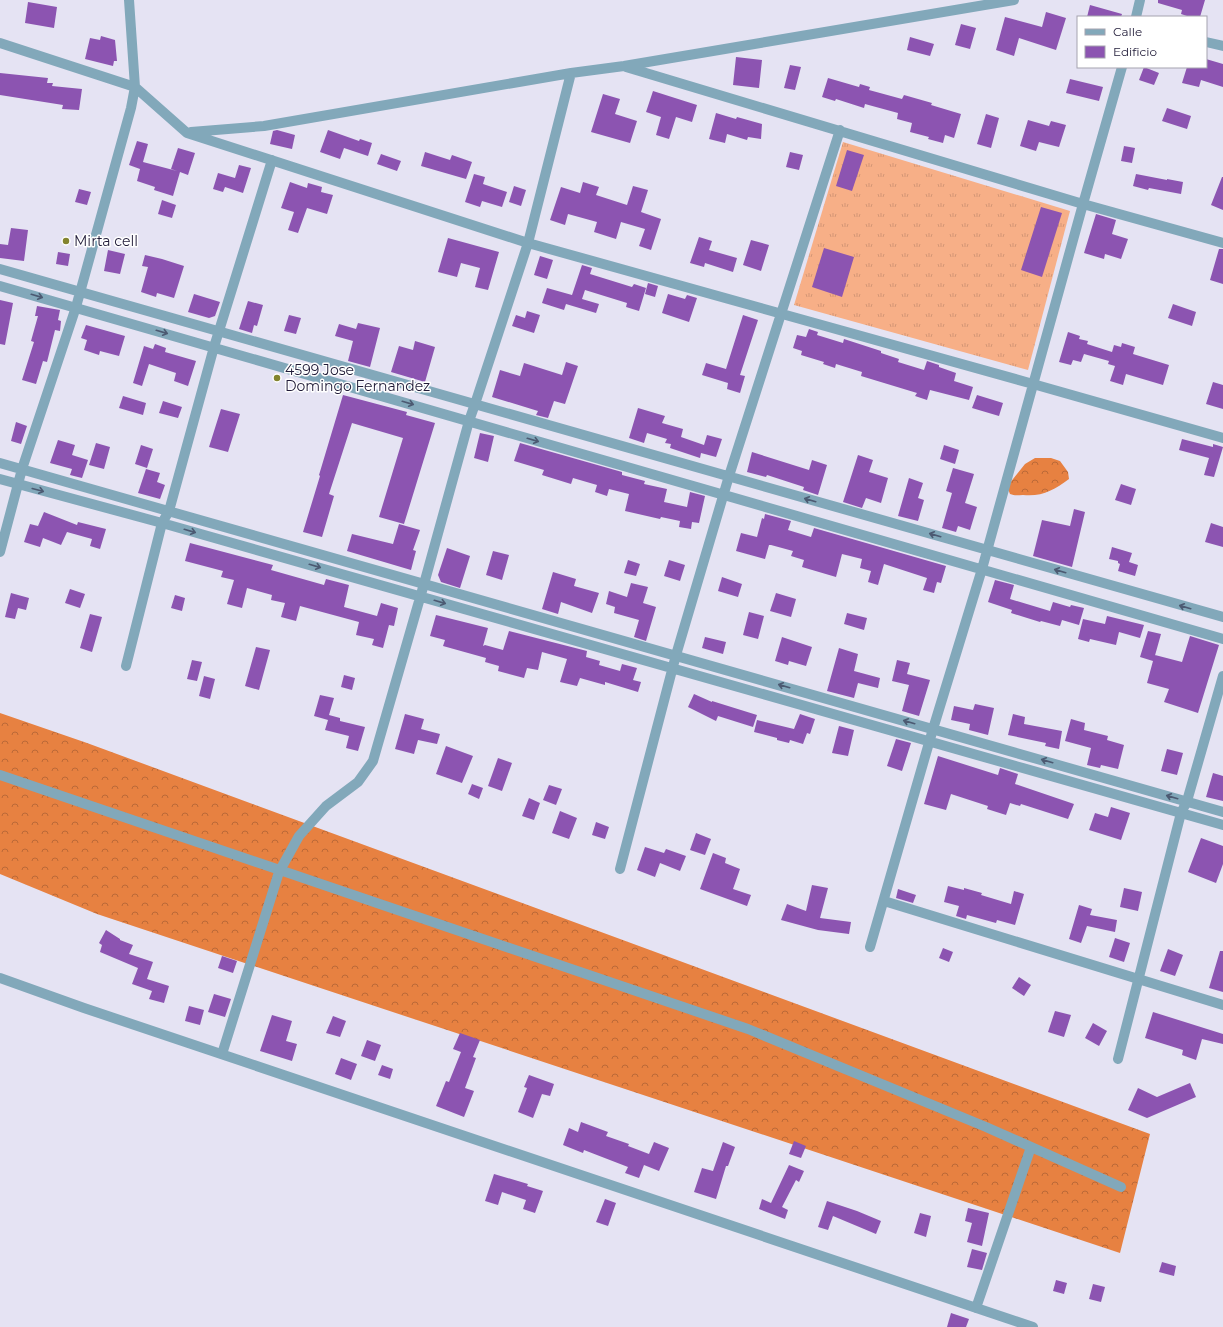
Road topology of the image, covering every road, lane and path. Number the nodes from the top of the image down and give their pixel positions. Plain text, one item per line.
1 (129, 0) edge
2 (1014, 0) edge
3 (1140, 0) edge
4 (1136, 16) edge
5 (1207, 42) edge
6 (0, 43) edge
7 (1223, 46) edge
8 (624, 66) junction
9 (1122, 68) edge
10 (571, 73) junction
11 (135, 87) junction
12 (840, 130) junction
13 (188, 133) junction
14 (272, 160) junction
15 (1083, 204) junction
16 (1223, 242) edge
17 (528, 243) junction
18 (0, 269) edge
19 (0, 286) edge
20 (80, 292) junction
21 (76, 308) junction
22 (780, 313) junction
23 (220, 332) junction
24 (214, 347) junction
25 (1033, 384) junction
26 (475, 404) junction
27 (468, 421) junction
28 (1223, 438) edge
29 (0, 463) edge
30 (22, 469) junction
31 (729, 476) junction
32 (0, 479) edge
33 (19, 484) junction
34 (724, 495) junction
35 (168, 511) junction
36 (162, 523) junction
37 (987, 550) junction
38 (0, 552) edge
39 (982, 569) junction
40 (424, 584) junction
41 (420, 596) junction
42 (1223, 617) edge
43 (1223, 639) edge
44 (676, 656) junction
45 (126, 666) dead end
46 (673, 669) junction
47 (1223, 676) edge
48 (933, 729) junction
49 (930, 742) junction
50 (0, 775) edge
51 (1187, 801) junction
52 (1223, 812) edge
53 (1181, 813) junction
54 (1223, 826) edge
55 (620, 869) dead end
56 (280, 871) junction
57 (884, 901) junction
58 (870, 947) dead end
59 (0, 978) edge
60 (1137, 979) junction
61 (1223, 1005) edge
62 (222, 1054) junction
63 (1118, 1059) dead end
64 (1031, 1147) junction
65 (1121, 1187) dead end
66 (976, 1308) junction
67 (1033, 1327) edge

1 - 11 street
2 - 8 street
3 - 4 street
5 - 7 street
6 - 11 street
8 - 10 street
8 - 12 street
9 - 15 street
10 - 13 street
10 - 17 street
11 - 13 street
11 - 20 street
12 - 15 street
12 - 22 street
13 - 14 street
14 - 17 street
14 - 23 street
15 - 16 street
15 - 25 street
17 - 22 street
17 - 26 street
18 - 20 street
19 -> 21 street
20 - 21 street
20 - 23 street
21 -> 24 street
21 - 30 street
22 - 25 street
22 - 31 street
23 - 24 street
23 - 26 street
24 -> 27 street
24 - 35 street
25 - 28 street
25 - 37 street
26 - 27 street
26 - 31 street
27 -> 34 street
27 - 40 street
29 - 30 street
30 - 33 street
30 - 35 street
31 - 34 street
37 -> 31 street
32 - 33 street
33 -> 36 street
33 - 38 street
34 - 39 street
34 - 44 street
35 - 36 street
35 - 40 street
36 -> 41 street
36 - 45 street
37 - 39 street
42 -> 37 street
39 - 43 street
39 - 48 street
40 - 41 street
40 - 44 street
41 -> 46 street
41 - 56 street
44 - 46 street
48 -> 44 street
46 - 49 street
46 - 55 street
47 - 51 street
48 - 49 street
51 -> 48 street
49 - 53 street
49 - 57 street
50 - 56 street
51 - 52 street
51 - 53 street
53 - 54 street
53 - 60 street
56 - 62 street
56 - 64 street
57 - 58 street
57 - 60 street
59 - 62 street
60 - 61 street
60 - 63 street
62 - 66 street
64 - 65 street
64 - 66 street
66 - 67 street

